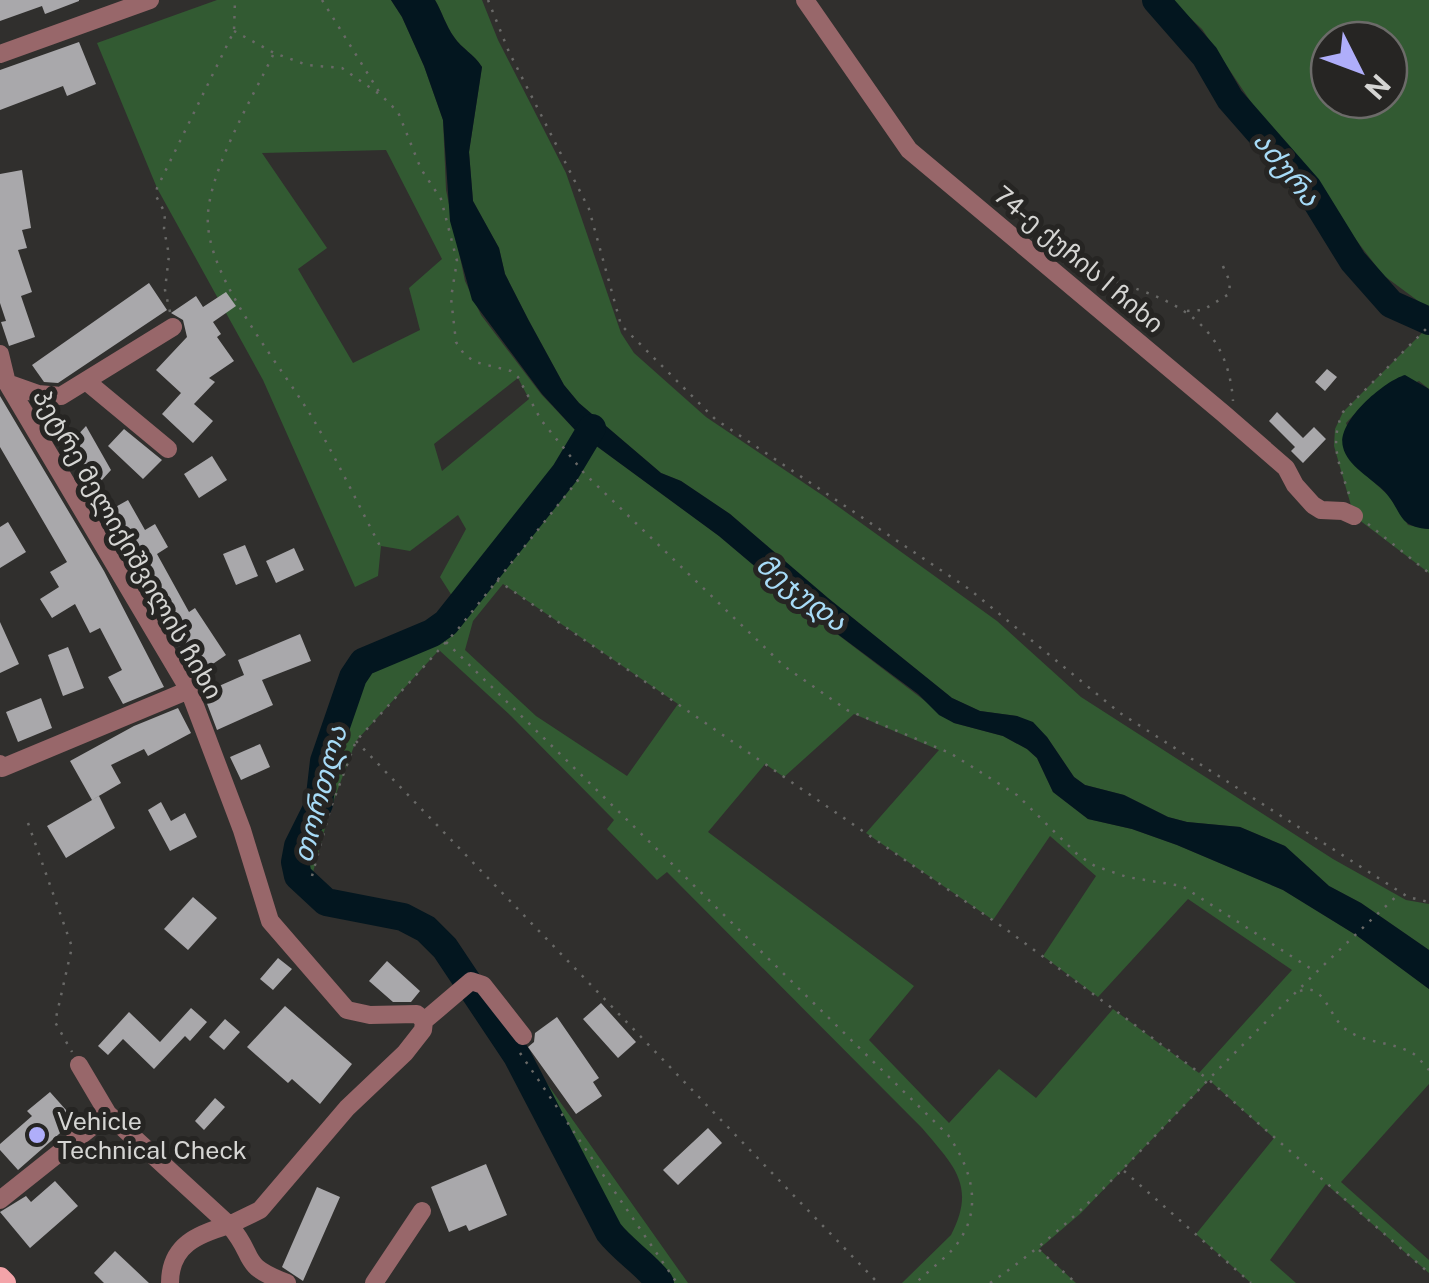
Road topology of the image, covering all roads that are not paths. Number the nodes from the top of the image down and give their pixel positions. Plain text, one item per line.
1 (150, 0) edge
2 (805, 0) edge
3 (0, 54) edge
4 (173, 327) road end
5 (0, 354) edge
6 (86, 381) junction
7 (7, 384) junction
8 (168, 450) dead end
9 (1354, 516) road end
10 (189, 690) junction
11 (1, 766) edge
12 (420, 1018) junction
13 (518, 1039) road end
14 (80, 1065) road end
15 (108, 1114) junction
16 (0, 1200) edge
17 (422, 1210) dead end
18 (230, 1224) junction
19 (170, 1283) edge
20 (287, 1283) edge
21 (374, 1283) edge

1 - 3 street
2 - 9 street, 74-ე ქუჩის I ჩიხი
4 - 6 street
5 - 7 street, პეტრე მელიქიშვილის ჩიხი
6 - 7 street
6 - 8 street
7 - 10 street, პეტრე მელიქიშვილის ჩიხი
10 - 11 street
10 - 12 street, პეტრე მელიქიშვილის ჩიხი
12 - 13 street
12 - 18 street
14 - 15 street
15 - 16 street
15 - 18 street
17 - 21 street
18 - 19 street
18 - 20 street

